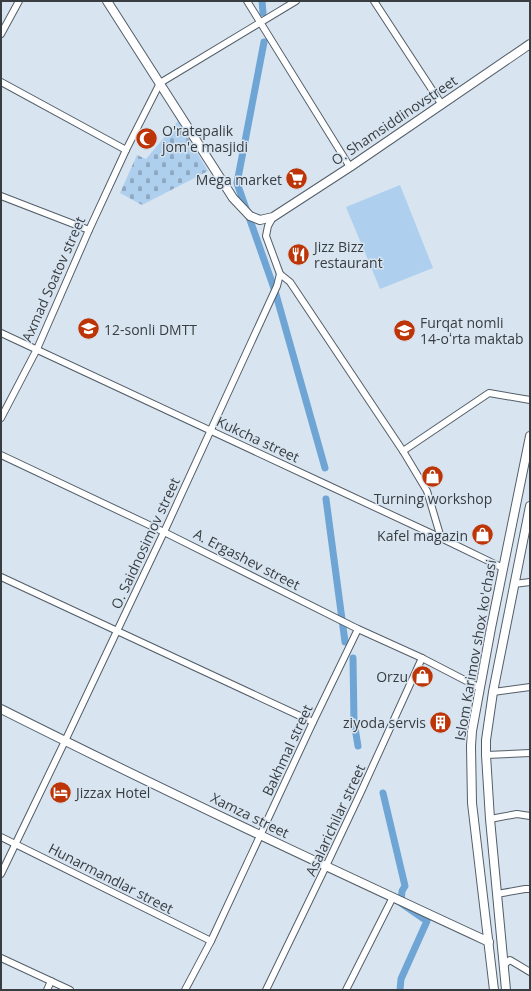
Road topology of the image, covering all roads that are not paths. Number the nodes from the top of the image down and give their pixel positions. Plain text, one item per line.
1 (19, 1) edge
2 (107, 1) edge
3 (247, 1) edge
4 (296, 1) edge
5 (374, 1) edge
6 (260, 23) junction
7 (1, 34) edge
8 (530, 44) edge
9 (1, 82) edge
10 (160, 83) junction
11 (442, 105) junction
12 (126, 150) junction
13 (350, 167) junction
14 (1, 196) edge
15 (273, 217) junction
16 (89, 230) junction
17 (280, 274) junction
18 (1, 332) edge
19 (36, 349) junction
20 (530, 400) edge
21 (1, 418) edge
22 (211, 430) junction
23 (530, 436) edge
24 (403, 450) junction
25 (1, 455) edge
26 (530, 506) edge
27 (164, 532) junction
28 (441, 538) junction
29 (503, 568) junction
30 (1, 577) edge
31 (530, 582) edge
32 (514, 584) junction
33 (358, 629) junction
34 (116, 631) junction
35 (422, 658) junction
36 (530, 687) edge
37 (480, 688) junction
38 (493, 692) junction
39 (1, 709) edge
40 (313, 722) junction
41 (65, 741) junction
42 (530, 753) edge
43 (486, 756) junction
44 (530, 816) edge
45 (490, 819) junction
46 (260, 835) junction
47 (1, 837) edge
48 (16, 844) junction
49 (326, 866) junction
50 (1, 874) edge
51 (530, 889) edge
52 (497, 894) junction
53 (398, 900) junction
54 (210, 942) junction
55 (488, 942) junction
56 (1, 958) edge
57 (504, 966) junction
58 (530, 972) edge
59 (51, 981) junction
60 (47, 990) edge
61 (70, 990) edge
62 (185, 990) edge
63 (266, 990) edge
64 (346, 990) edge
65 (494, 990) edge
66 (506, 990) edge

1 - 7 street
2 - 10 main road
3 - 6 street
4 - 6 street
5 - 11 street
6 - 10 street
6 - 13 street
8 - 11 main road, O. Shamsiddinovstreet
9 - 12 street
10 - 12 street, Axmad Soatov street
10 - 15 main road
11 - 13 main road, O. Shamsiddinovstreet
12 - 16 street, Axmad Soatov street
13 - 15 main road, O. Shamsiddinovstreet
14 - 16 street
15 - 17 street
16 - 19 street, Axmad Soatov street
17 - 22 street, O. Saidnosimov street
17 - 24 street
18 - 19 street, Kukcha street
19 - 21 street, Axmad Soatov street
19 - 22 street, Kukcha street
20 - 24 street
22 - 27 street, O. Saidnosimov street
22 - 28 street, Kukcha street
23 - 29 main road, Islom Karimov shox ko'chasi
24 - 28 street
25 - 27 street, A. Ergashev street
26 - 32 main road, Islom Karimov shox ko'chasi
27 - 33 street, A. Ergashev street
27 - 34 street, O. Saidnosimov street
28 - 29 street, Kukcha street
29 - 37 main road, Islom Karimov shox ko'chasi
30 - 34 street
31 - 32 street
32 - 38 main road, Islom Karimov shox ko'chasi
33 - 35 street, A. Ergashev street
33 - 40 street, Bakhmal street
34 - 40 street
34 - 41 street, O. Saidnosimov street
35 - 37 street, A. Ergashev street
35 - 49 street, Asalarichilar street
36 - 38 street
37 - 55 main road, Islom Karimov shox ko'chasi
38 - 43 main road, Islom Karimov shox ko'chasi
39 - 41 main road, Xamza street
40 - 46 street, Bakhmal street
41 - 46 main road, Xamza street
41 - 48 street, O. Saidnosimov street
42 - 43 street
43 - 45 main road, Islom Karimov shox ko'chasi
44 - 45 street
45 - 52 main road, Islom Karimov shox ko'chasi
46 - 49 main road, Xamza street
46 - 54 street, Bakhmal street
47 - 48 street, Hunarmandlar street
48 - 50 street, O. Saidnosimov street
48 - 54 street, Hunarmandlar street
49 - 53 main road, Xamza street
49 - 63 street, Asalarichilar street
51 - 52 street
52 - 57 main road, Islom Karimov shox ko'chasi
53 - 55 main road, Xamza street
53 - 64 street
54 - 62 street, Bakhmal street
55 - 65 main road, Islom Karimov shox ko'chasi
56 - 59 street
57 - 58 street
57 - 66 main road, Islom Karimov shox ko'chasi
59 - 60 street
59 - 61 street

